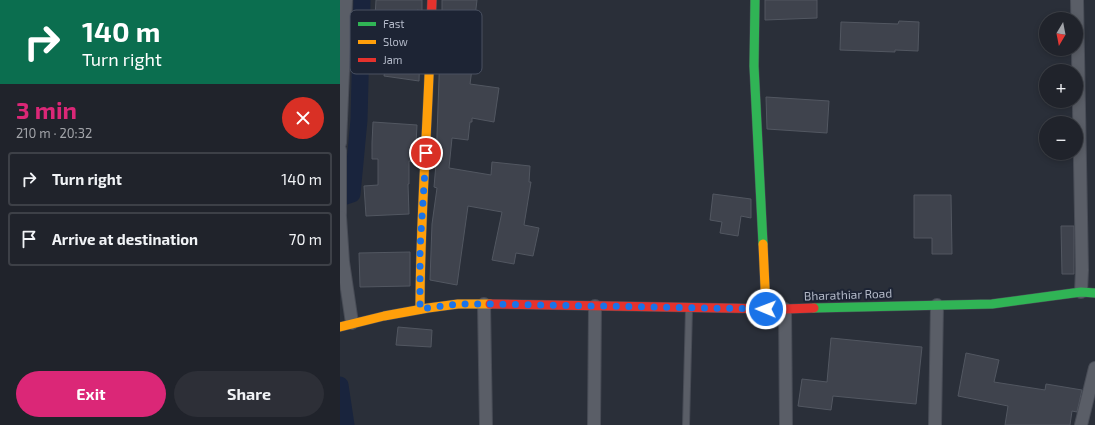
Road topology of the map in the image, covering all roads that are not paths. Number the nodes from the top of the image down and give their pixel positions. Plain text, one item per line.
1 (346, 0) edge
2 (432, 0) edge
3 (755, 0) edge
4 (1077, 0) edge
5 (432, 10) edge
6 (429, 74) edge
7 (340, 143) edge
8 (340, 150) edge
9 (341, 187) edge
10 (340, 215) edge
11 (343, 274) edge
12 (1081, 292) junction
13 (1095, 293) edge
14 (484, 304) junction
15 (937, 305) junction
16 (596, 306) junction
17 (689, 308) junction
18 (420, 309) junction
19 (766, 309) junction
20 (785, 309) junction
21 (351, 323) junction
22 (340, 327) edge
23 (1095, 368) edge
24 (486, 425) edge
25 (594, 425) edge
26 (686, 425) edge
27 (786, 425) edge
28 (935, 425) edge
29 (1081, 425) edge

1 - 7 street
2 - 5 street
3 - 19 street
4 - 12 street
6 - 18 street
8 - 9 street
9 - 10 street
10 - 11 street
11 - 21 street
12 - 13 street, Bharathiar Road
12 - 15 street, Bharathiar Road
14 - 16 street, Bharathiar Road
14 - 18 street, Bharathiar Road
14 - 24 street
15 - 20 street, Bharathiar Road
15 - 28 street
16 - 17 street, Bharathiar Road
16 - 25 street
17 - 19 street, Bharathiar Road
17 - 26 lane
18 - 21 street, Bharathiar Road
19 - 20 street, Bharathiar Road
20 - 27 street
21 - 22 street, Bharathiar Road
23 - 29 street

